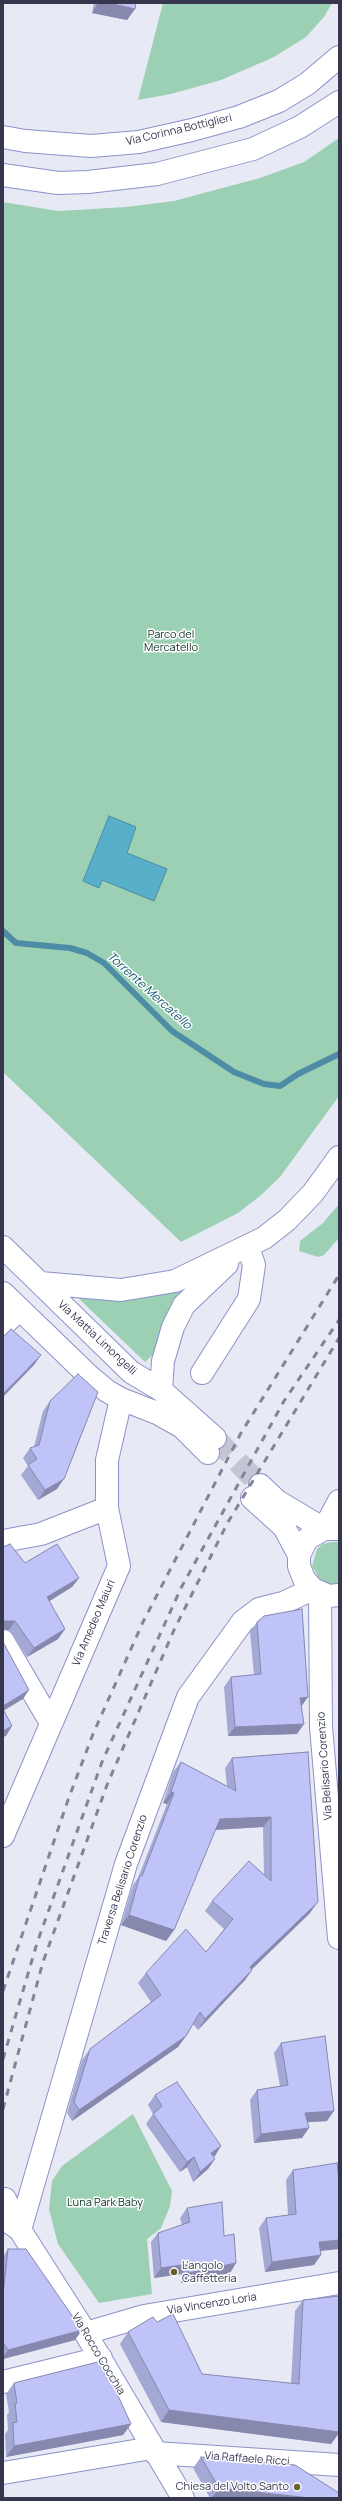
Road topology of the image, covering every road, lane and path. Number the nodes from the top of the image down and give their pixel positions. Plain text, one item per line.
1 (339, 57) edge
2 (339, 102) edge
3 (3, 137) edge
4 (3, 175) edge
5 (339, 1157) edge
6 (3, 1247) edge
7 (244, 1250) junction
8 (41, 1283) junction
9 (3, 1293) edge
10 (20, 1309) junction
11 (3, 1325) edge
12 (202, 1373) dead end
13 (161, 1390) junction
14 (120, 1399) junction
15 (339, 1501) edge
16 (107, 1508) junction
17 (332, 1529) edge
18 (3, 1541) edge
19 (299, 1555) junction
20 (324, 1592) edge
21 (3, 1641) edge
22 (51, 1723) junction
23 (3, 1836) edge
24 (339, 1938) edge
25 (9, 2216) edge
26 (339, 2283) edge
27 (86, 2333) junction
28 (101, 2358) junction
29 (3, 2382) edge
30 (154, 2451) junction
31 (339, 2465) edge
32 (3, 2473) edge
33 (183, 2498) edge

1 - 3 street, Via Corinna Bottiglieri
2 - 4 street
5 - 7 street
6 - 8 street, Via Mattia Limongelli
7 - 8 street
7 - 12 street
7 - 13 street
8 - 13 street, Via Mattia Limongelli
9 - 10 street, Via Mattia Limongelli
10 - 11 street
10 - 14 street, Via Mattia Limongelli
13 - 14 street, Via Mattia Limongelli
14 - 16 street, Via Amedeo Maiuri
15 - 17 street
16 - 18 street
16 - 22 street, Via Amedeo Maiuri
17 - 19 street
17 - 19 street
19 - 20 street
20 - 24 street, Via Belisario Corenzio
20 - 25 street, Traversa Belisario Corenzio
21 - 22 street
22 - 23 street, Via Amedeo Maiuri
25 - 27 street, Via Rocco Cocchia
26 - 27 street, Via Vincenzo Loria
27 - 28 street, Via Rocco Cocchia
28 - 29 street
28 - 30 street, Via Rocco Cocchia
30 - 31 street, Via Raffaele Ricci
30 - 32 street, Via Raffaele Ricci
30 - 33 street, Via Rocco Cocchia

